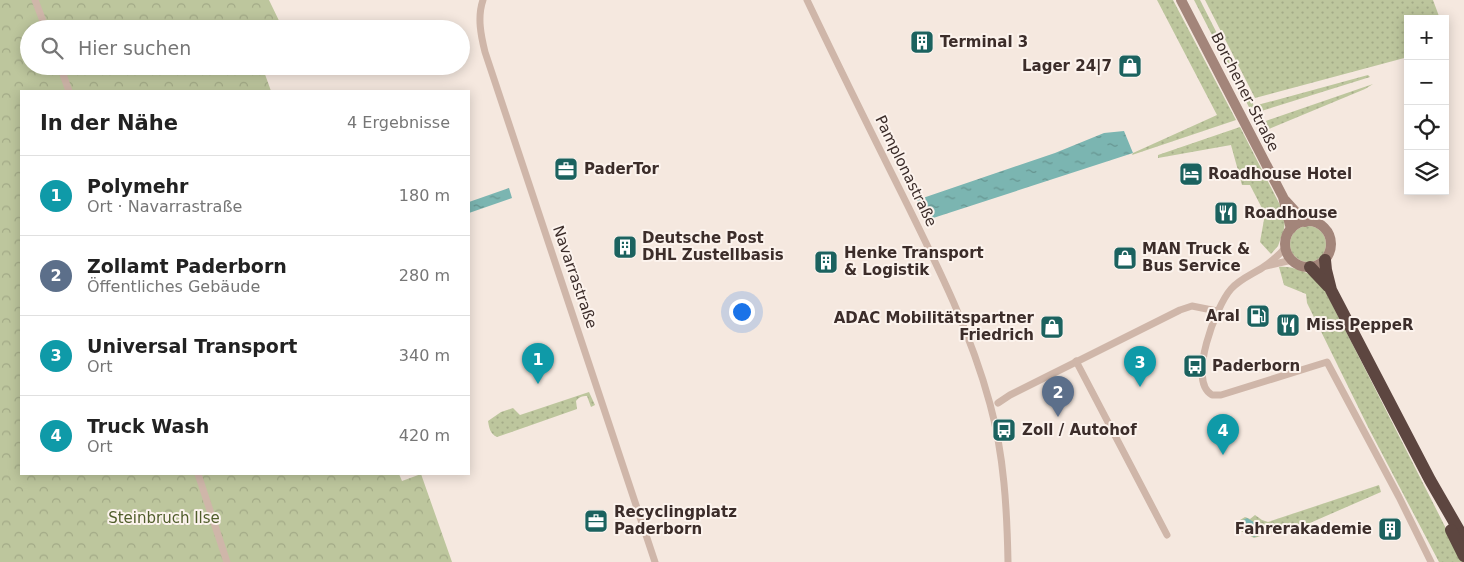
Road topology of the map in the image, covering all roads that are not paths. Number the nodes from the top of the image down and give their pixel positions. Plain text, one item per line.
1 (35, 0) edge
2 (483, 0) edge
3 (807, 0) edge
4 (1181, 0) edge
5 (43, 20) edge
6 (63, 75) edge
7 (69, 90) edge
8 (1283, 198) junction
9 (1305, 222) junction
10 (1291, 229) junction
11 (1286, 247) junction
12 (1292, 260) junction
13 (1325, 260) junction
14 (1263, 267) junction
15 (1310, 267) junction
16 (1332, 290) junction
17 (1217, 311) junction
18 (1076, 361) junction
19 (998, 403) dead end
20 (198, 475) edge
21 (1430, 480) junction
22 (1167, 536) dead end
23 (1464, 539) edge
24 (1464, 556) edge
25 (227, 562) edge
26 (655, 562) edge
27 (1008, 562) edge
28 (1431, 562) edge

1 - 5 street
2 - 26 street, Navarrastraße
3 - 27 street, Pamplonastraße
4 - 8 main road, Borchener Straße
6 - 7 street
8 - 9 main road, Borchener Straße
8 - 10 main road, Borchener Straße
9 - 10 main road
9 - 13 main road
10 - 11 main road
11 - 12 main road
11 - 14 street
12 - 14 street
12 - 15 main road
13 - 15 main road
13 - 16 highway
14 - 17 street
15 - 16 highway
16 - 21 highway
17 - 18 street
17 - 28 street
18 - 19 street
18 - 22 street
20 - 25 street
21 - 23 highway
21 - 24 highway

